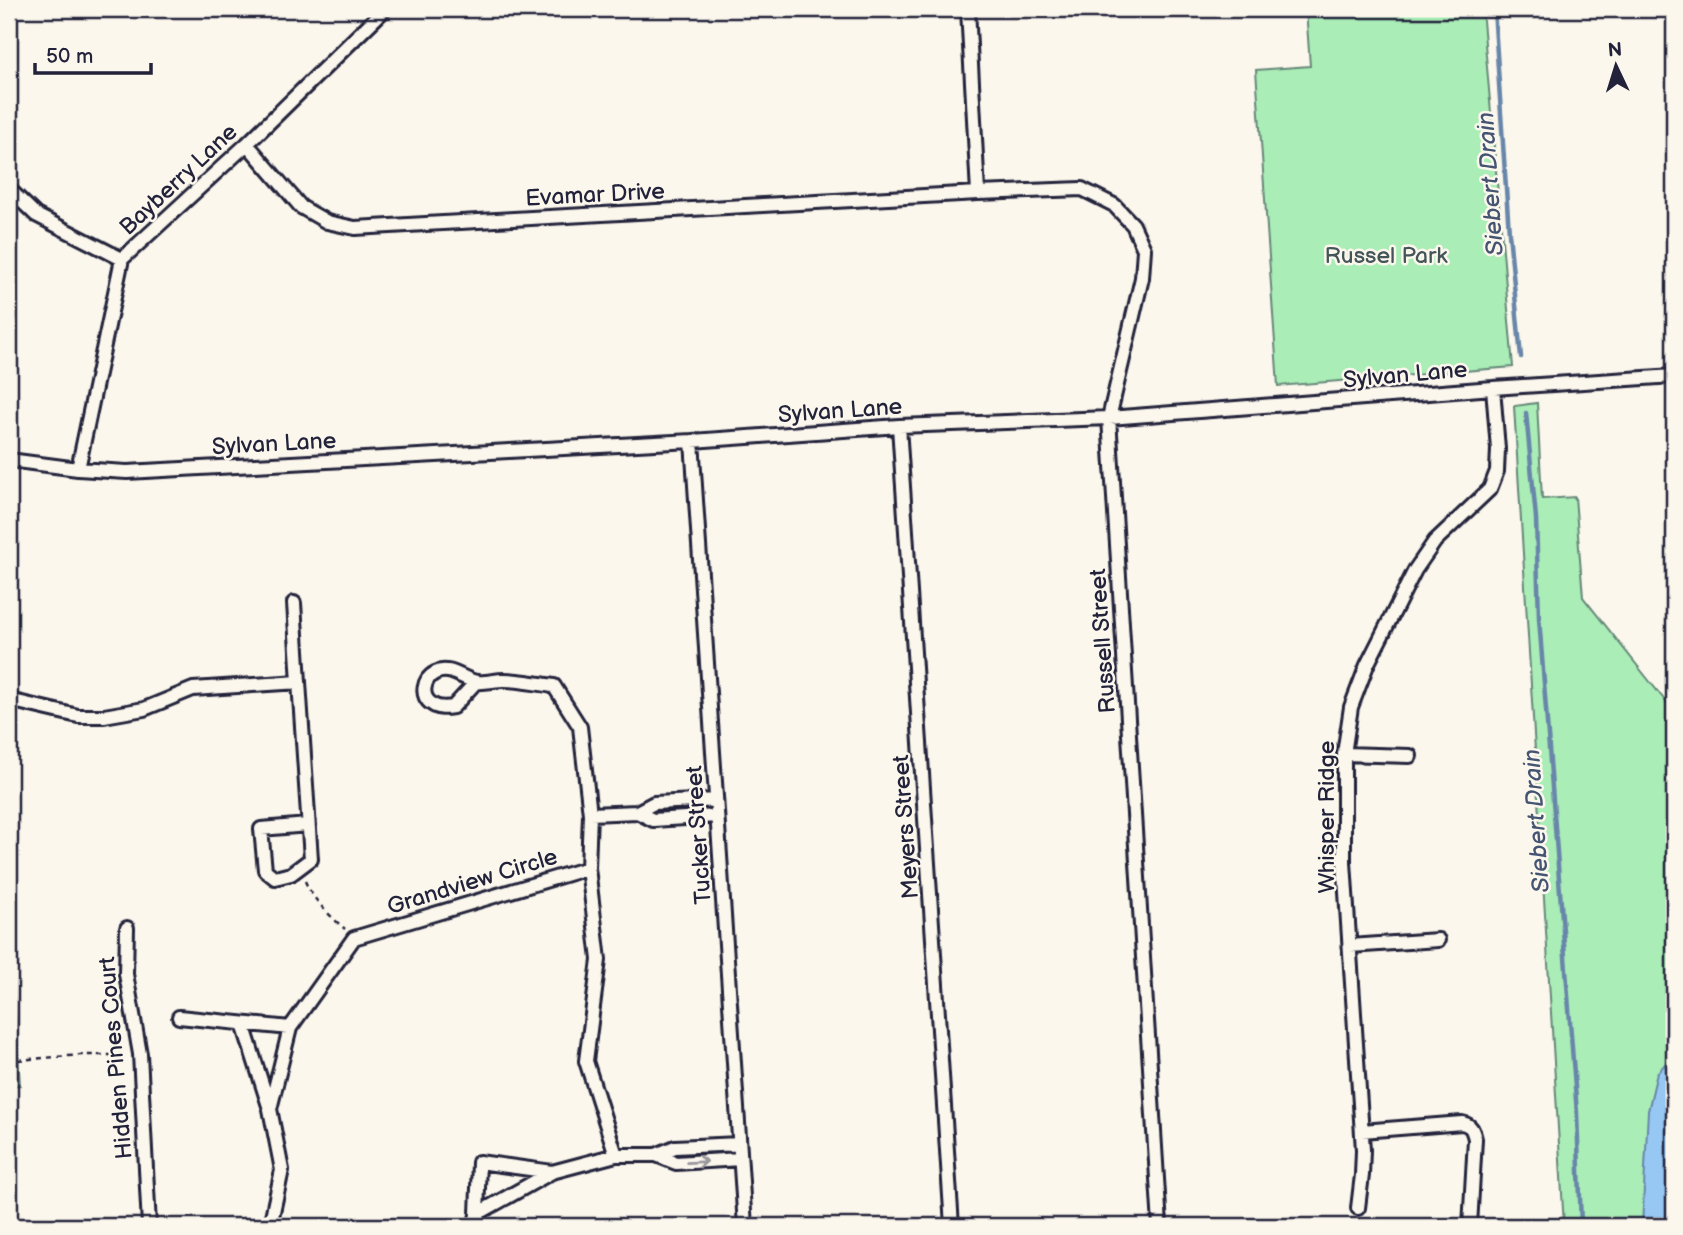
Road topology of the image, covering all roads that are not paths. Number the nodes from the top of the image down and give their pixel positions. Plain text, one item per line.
1 (386, 9) edge
2 (968, 9) edge
3 (247, 144) junction
4 (9, 189) edge
5 (978, 193) junction
6 (121, 259) junction
7 (1674, 376) edge
8 (1493, 388) junction
9 (1109, 418) junction
10 (899, 426) junction
11 (692, 441) junction
12 (9, 460) edge
13 (78, 469) junction
14 (294, 603) dead end
15 (299, 682) junction
16 (476, 682) dead end
17 (9, 700) edge
18 (1344, 754) junction
19 (1410, 756) dead end
20 (716, 800) junction
21 (637, 812) junction
22 (590, 814) junction
23 (717, 816) junction
24 (308, 825) junction
25 (588, 868) junction
26 (127, 928) dead end
27 (1438, 940) dead end
28 (1350, 946) junction
29 (179, 1017) dead end
30 (243, 1024) junction
31 (290, 1028) junction
32 (270, 1109) junction
33 (1362, 1131) junction
34 (739, 1144) junction
35 (616, 1154) junction
36 (656, 1155) junction
37 (740, 1159) junction
38 (552, 1172) junction
39 (1358, 1208) dead end
40 (476, 1220) edge
41 (149, 1226) edge
42 (270, 1226) edge
43 (745, 1226) edge
44 (952, 1226) edge
45 (1160, 1226) edge
46 (1470, 1226) edge

1 - 3 street, Bayberry Lane
2 - 5 street
3 - 5 street, Evamar Drive
3 - 6 street, Bayberry Lane
4 - 6 street
5 - 9 street, Russell Street
6 - 13 street, Bayberry Lane
7 - 8 street, Sylvan Lane
8 - 9 street, Sylvan Lane
8 - 18 street, Whisper Ridge
9 - 10 street, Sylvan Lane
9 - 45 street, Russell Street
10 - 11 street, Sylvan Lane
10 - 44 street, Meyers Street
11 - 13 street, Sylvan Lane
11 - 20 street, Tucker Street
12 - 13 street, Sylvan Lane
14 - 15 street
15 - 17 street
15 - 24 street
16 - 22 street
18 - 19 street
18 - 28 street, Whisper Ridge
20 - 21 street
20 - 23 street, Tucker Street
21 - 22 street
21 - 23 street
22 - 25 street
23 - 34 street, Tucker Street
24 - 24 street
25 - 31 street, Grandview Circle
25 - 35 street, Grandview Circle
26 - 41 street, Hidden Pines Court
27 - 28 street
28 - 33 street, Whisper Ridge
29 - 30 street
30 - 31 street
30 - 32 street
31 - 32 street
32 - 42 street
33 - 39 street, Whisper Ridge
33 - 46 street
34 - 36 street
34 - 37 street, Tucker Street
35 - 36 street
35 - 38 street
36 -> 37 street
37 - 43 street, Tucker Street
38 - 40 street
38 - 40 street

